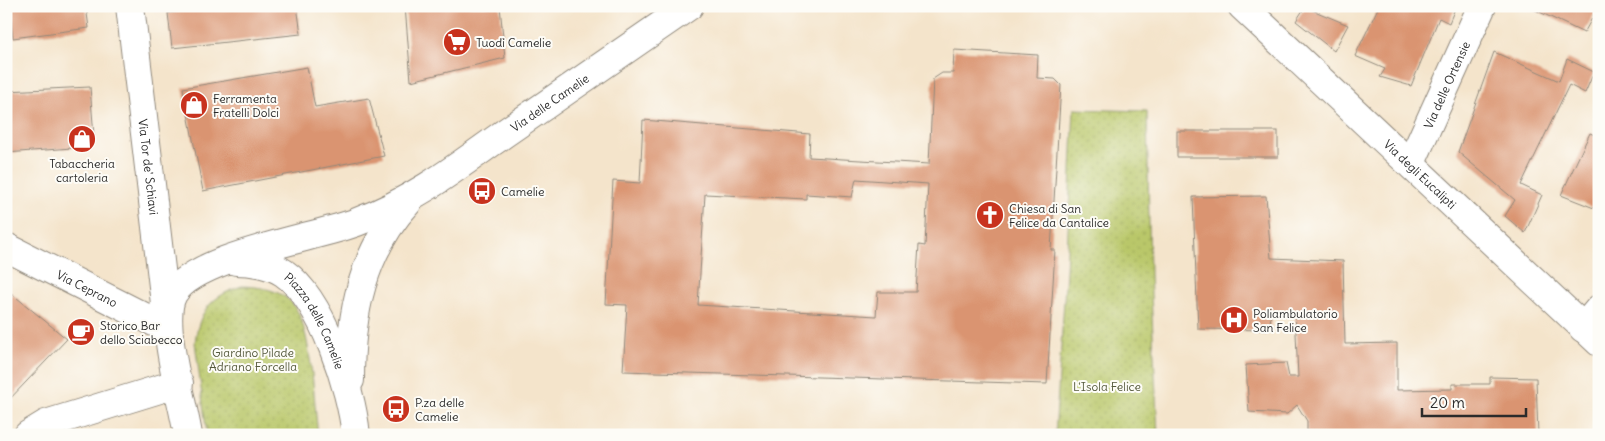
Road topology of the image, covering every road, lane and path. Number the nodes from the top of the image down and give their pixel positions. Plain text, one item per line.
1 (130, 6) edge
2 (689, 6) edge
3 (1242, 6) edge
4 (1482, 6) edge
5 (1411, 163) junction
6 (410, 199) junction
7 (6, 247) edge
8 (259, 251) joint
9 (221, 262) junction
10 (1594, 326) edge
11 (168, 329) junction
12 (178, 383) junction
13 (353, 406) junction
14 (28, 435) edge
15 (188, 435) edge
16 (356, 435) edge

1 - 11 street, Via Tor de' Schiavi
2 - 6 street, Via delle Camelie
3 - 5 street, Via degli Eucalipti
4 - 5 street, Via delle Ortensie
5 - 10 street, Via degli Eucalipti
6 - 8 street, Via delle Camelie
6 - 13 street, Via delle Camelie
7 - 11 street, Via Ceprano
8 - 9 street, Piazza delle Camelie
9 - 11 street, Piazza delle Camelie
9 - 13 street, Piazza delle Camelie
11 - 12 street, Piazza delle Camelie
12 - 14 street
12 - 15 street, Piazza delle Camelie
13 - 16 street, Piazza delle Camelie

